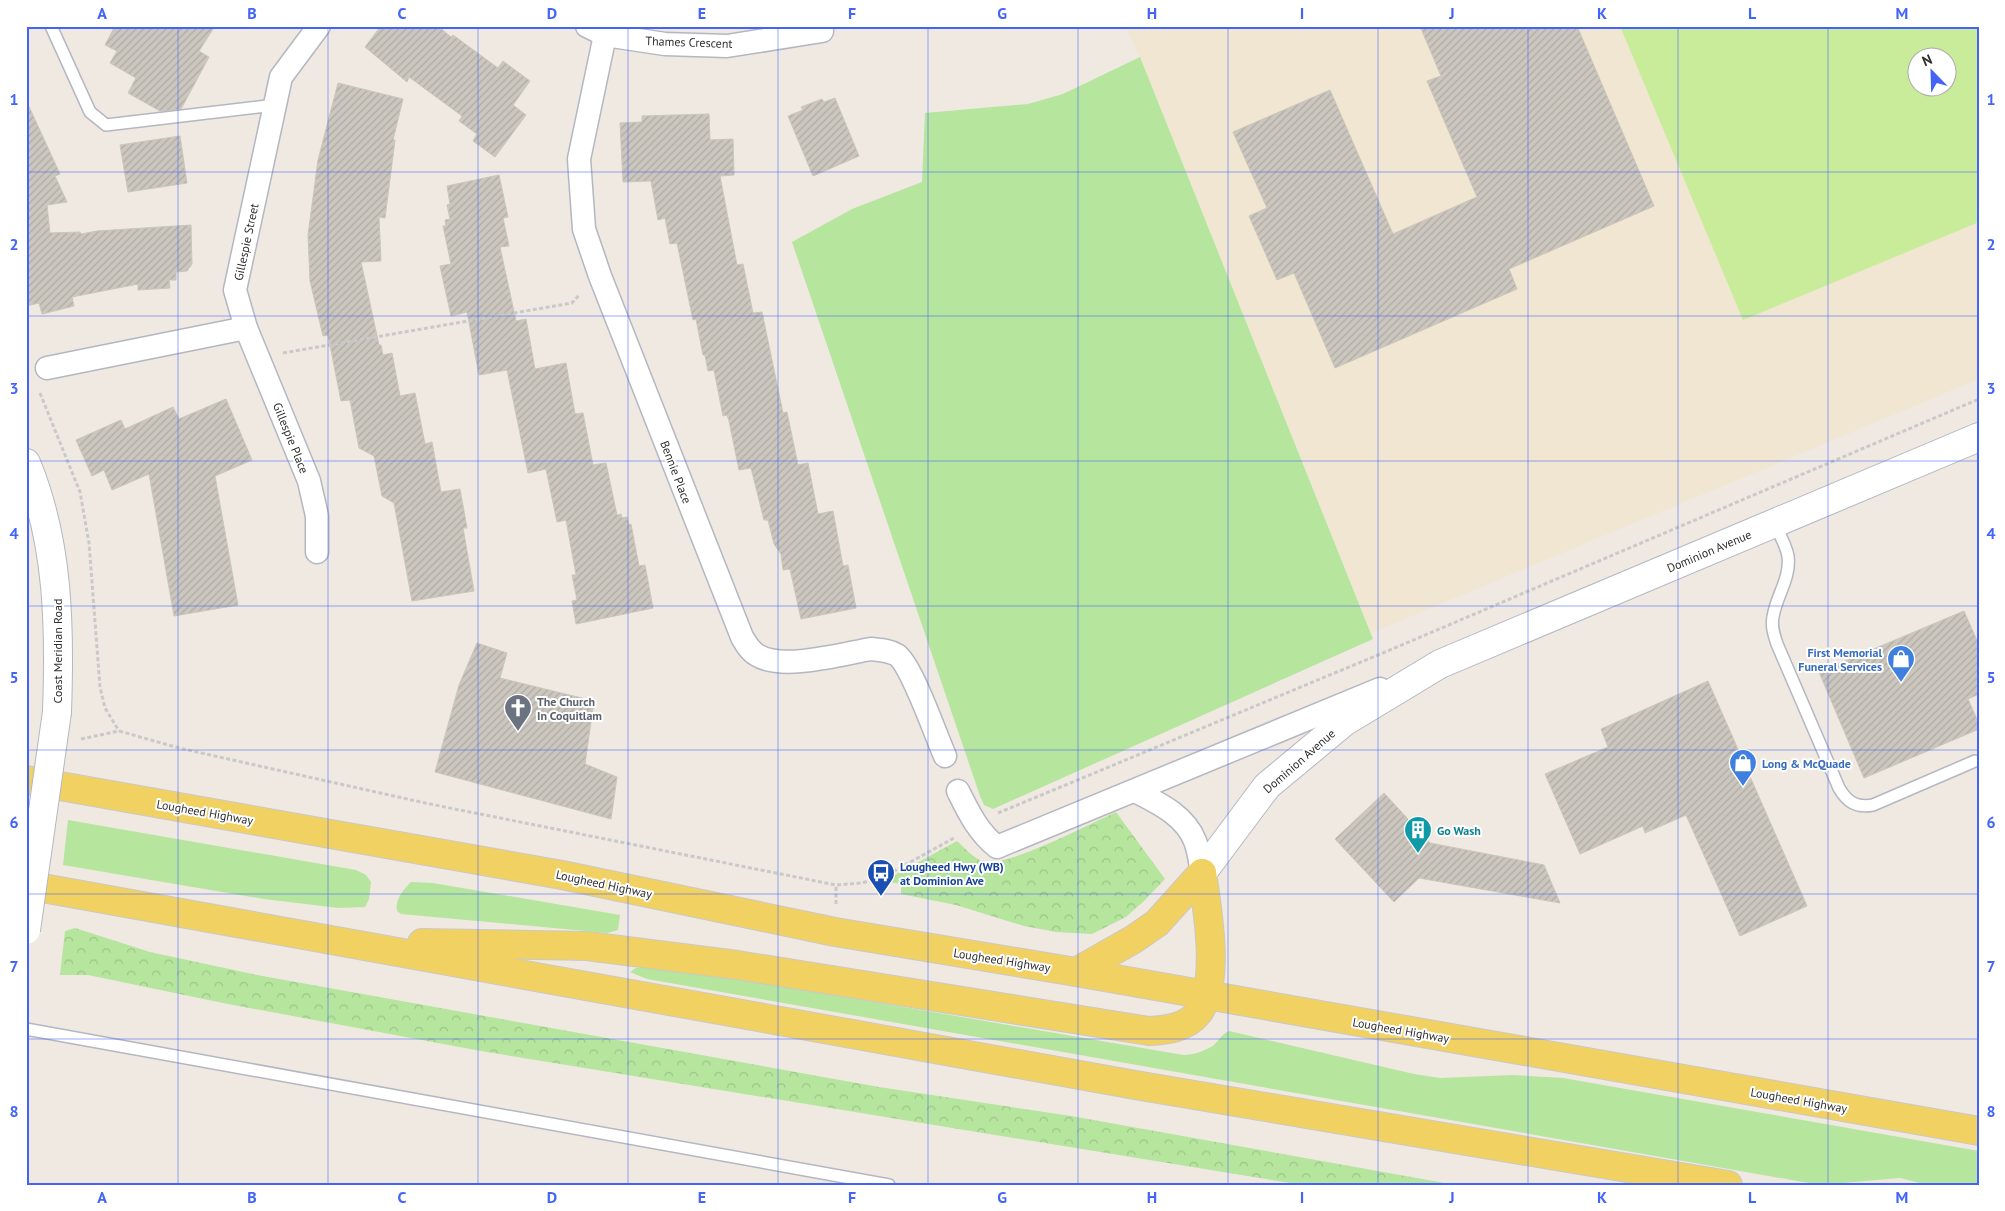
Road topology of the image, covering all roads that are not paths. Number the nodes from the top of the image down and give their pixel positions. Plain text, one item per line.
1 (51, 26) edge
2 (319, 26) edge
3 (596, 31) edge
4 (822, 31) dead end
5 (275, 104) junction
6 (246, 328) junction
7 (47, 368) dead end
8 (1979, 437) edge
9 (26, 463) edge
10 (1774, 523) junction
11 (317, 552) dead end
12 (1440, 664) junction
13 (944, 756) dead end
14 (1974, 761) dead end
15 (26, 780) edge
16 (958, 791) dead end
17 (1135, 791) junction
18 (1202, 872) junction
19 (26, 885) edge
20 (26, 930) edge
21 (334, 942) junction
22 (1076, 972) junction
23 (1207, 996) junction
24 (26, 1030) edge
25 (1979, 1131) edge
26 (889, 1185) edge
27 (1728, 1185) edge

1 - 5 lane
2 - 5 street, Gillespie Street
3 - 4 street, Thames Crescent
3 - 13 street, Bennie Place
5 - 6 street, Gillespie Street
6 - 7 street
6 - 11 street, Gillespie Place
8 - 10 street, Dominion Avenue
9 - 20 street, Coast Meridian Road, bridge
10 - 12 street, Dominion Avenue
10 - 14 lane
12 - 17 street, Dominion Avenue
12 - 18 street, Dominion Avenue
15 - 22 main road, Lougheed Highway
16 - 17 street, Dominion Avenue
17 - 18 street
18 - 22 main road
18 - 23 main road
19 - 21 main road
21 - 23 main road
21 - 27 main road
22 - 23 main road, Lougheed Highway
23 - 25 main road, Lougheed Highway
24 - 26 lane

